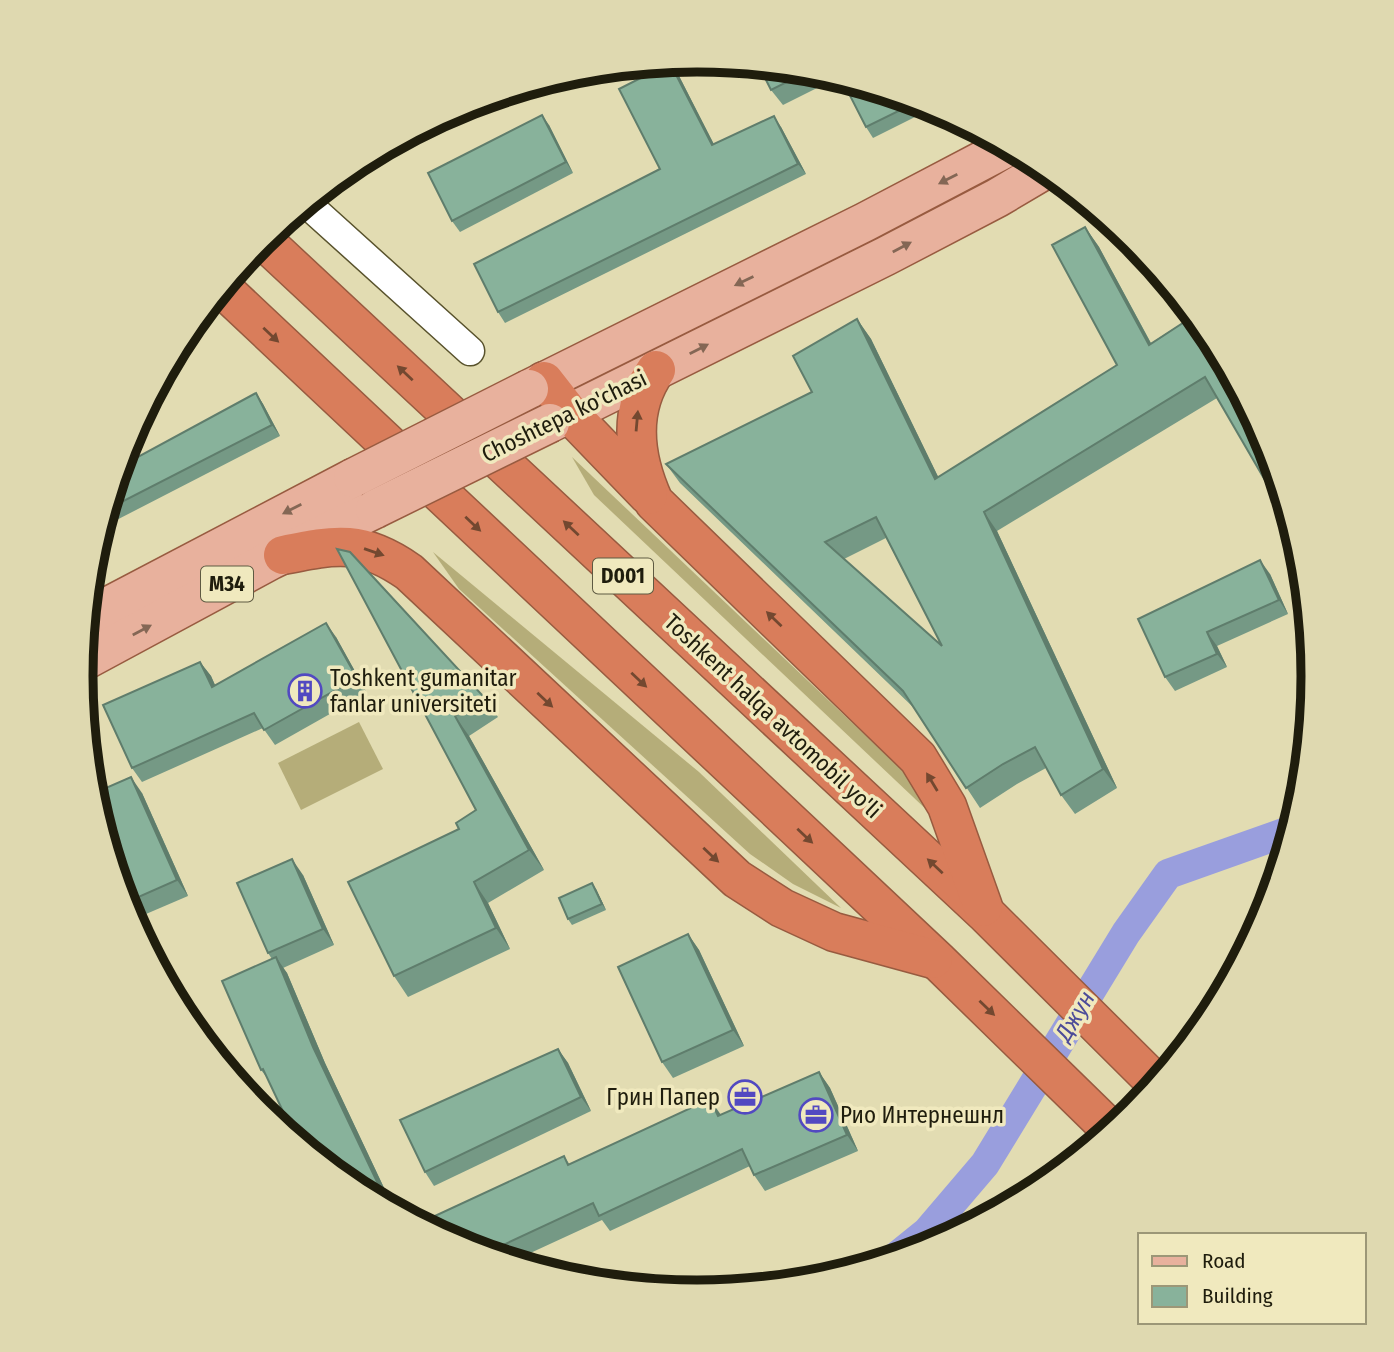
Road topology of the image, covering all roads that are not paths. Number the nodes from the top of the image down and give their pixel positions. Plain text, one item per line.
1 (997, 152) edge
2 (1035, 175) edge
3 (314, 210) edge
4 (271, 248) edge
5 (229, 295) edge
6 (470, 351) dead end
7 (656, 370) junction
8 (537, 385) junction
9 (560, 418) junction
10 (654, 502) junction
11 (283, 555) junction
12 (96, 613) edge
13 (94, 656) edge
14 (985, 913) junction
15 (938, 961) junction
16 (1149, 1077) edge
17 (1103, 1122) edge

1 -> 8 main road, Choshtepa ko'chasi
7 -> 2 main road, Choshtepa ko'chasi
3 - 6 street
14 -> 4 highway, Toshkent halqa avtomobil yo'li / D001
5 -> 15 highway, D001
7 - 9 main road, Choshtepa ko'chasi
10 -> 7 highway
8 - 9 highway
8 -> 12 main road, Choshtepa ko'chasi / M34, bridge
9 - 10 highway
9 - 11 main road, Choshtepa ko'chasi / M34, bridge
14 -> 10 highway
13 -> 11 main road, Choshtepa ko'chasi / M34
11 -> 15 highway
14 - 16 highway, Toshkent halqa avtomobil yo'li / D001
15 -> 17 highway

